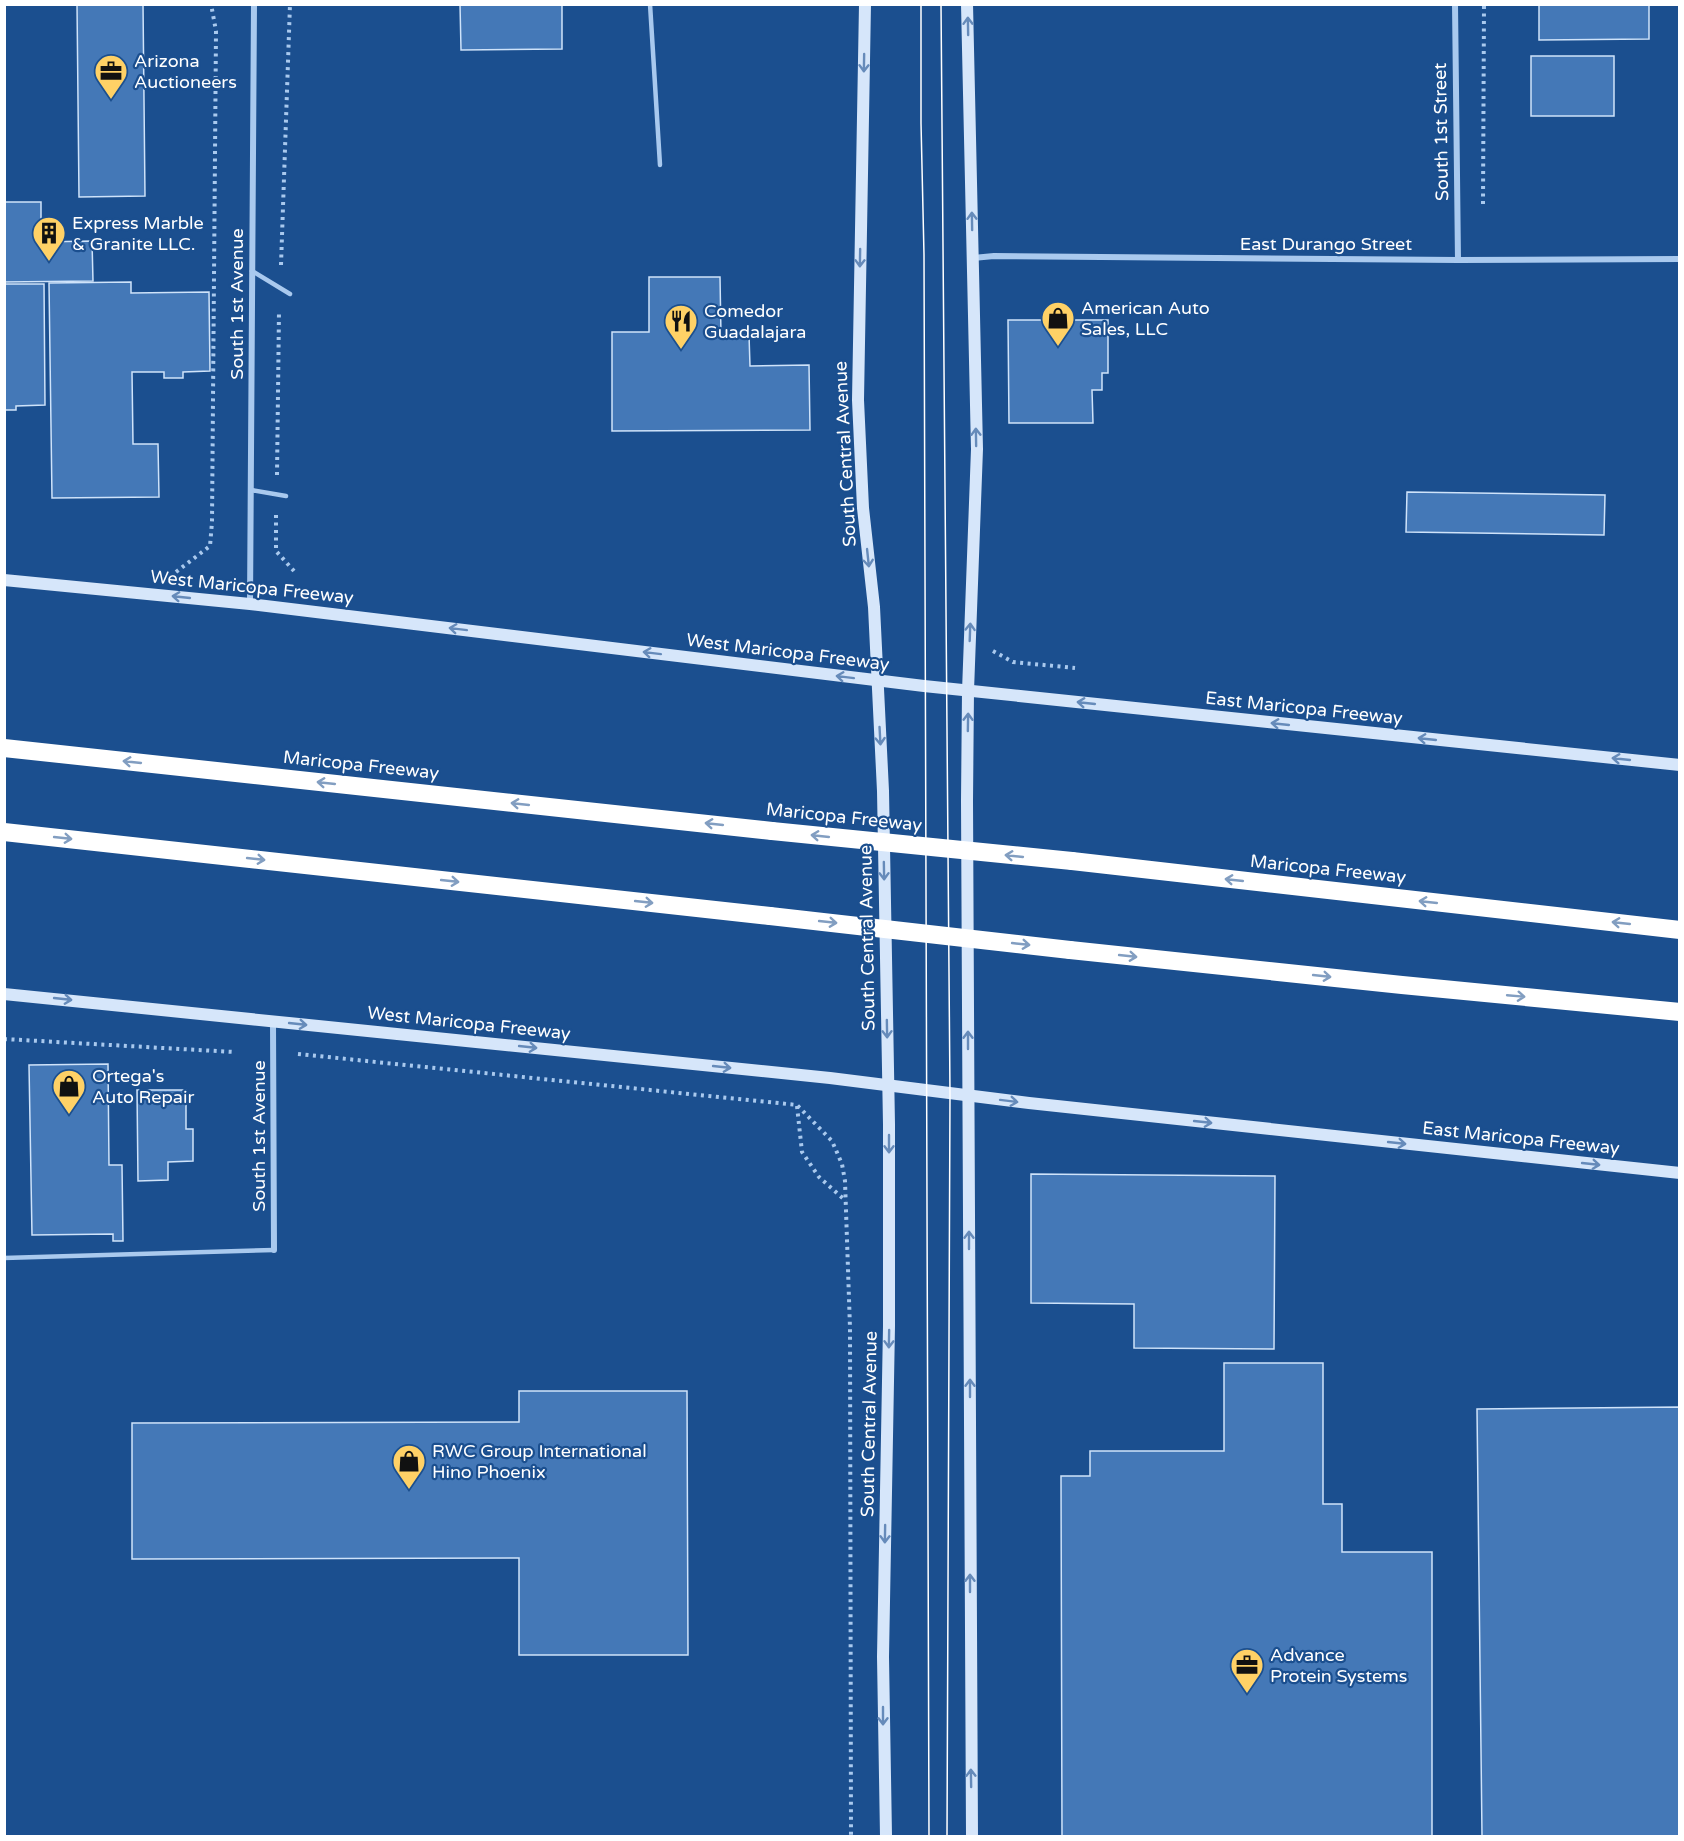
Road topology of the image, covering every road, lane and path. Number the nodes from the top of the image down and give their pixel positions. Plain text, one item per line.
1 (212, 4) edge
2 (254, 4) edge
3 (650, 4) edge
4 (865, 4) edge
5 (967, 4) edge
6 (1455, 4) edge
7 (1484, 4) edge
8 (660, 165) dead end
9 (1483, 204) dead end
10 (973, 258) junction
11 (1680, 259) edge
12 (1458, 260) junction
13 (252, 271) junction
14 (290, 294) dead end
15 (251, 490) junction
16 (286, 496) dead end
17 (276, 551) dead end
18 (294, 571) dead end
19 (176, 572) dead end
20 (4, 580) edge
21 (250, 604) junction
22 (985, 646) dead end
23 (1075, 668) dead end
24 (878, 681) junction
25 (924, 686) joint
26 (968, 691) junction
27 (4, 748) edge
28 (1680, 765) edge
29 (4, 832) edge
30 (1680, 930) edge
31 (4, 993) edge
32 (1680, 1012) edge
33 (273, 1021) junction
34 (4, 1039) edge
35 (234, 1052) dead end
36 (298, 1054) dead end
37 (888, 1085) junction
38 (930, 1091) joint
39 (969, 1095) junction
40 (797, 1106) junction
41 (1680, 1173) edge
42 (846, 1202) junction
43 (274, 1250) joint
44 (4, 1258) edge
45 (851, 1836) edge
46 (886, 1836) edge
47 (972, 1836) edge

1 - 19 path
2 - 13 street, South 1st Avenue
3 - 8 lane
4 -> 24 main road, South Central Avenue
10 -> 5 main road
6 - 12 street, South 1st Street
7 - 9 path
10 - 12 street, East Durango Street
26 -> 10 main road
11 - 12 street, East Durango Street
13 - 14 lane
13 - 15 street, South 1st Avenue
15 - 16 lane
15 - 21 street, South 1st Avenue
17 - 18 path
21 -> 20 main road, West Maricopa Freeway
24 -> 21 main road, West Maricopa Freeway
22 - 23 path
24 - 25 main road, West Maricopa Freeway
24 -> 37 main road, South Central Avenue
25 - 26 main road, East Maricopa Freeway
28 -> 26 main road, East Maricopa Freeway
39 -> 26 main road
30 -> 27 highway, Maricopa Freeway, bridge
29 -> 32 highway, bridge
31 -> 33 main road, West Maricopa Freeway
33 -> 37 main road, West Maricopa Freeway
33 - 43 street, South 1st Avenue
34 - 35 path
36 - 40 path
37 - 38 main road, West Maricopa Freeway
37 -> 46 main road, South Central Avenue
38 - 39 main road, East Maricopa Freeway
39 -> 41 main road, East Maricopa Freeway
47 -> 39 main road
40 - 42 path
40 - 42 path
42 - 45 path
43 - 44 lane

